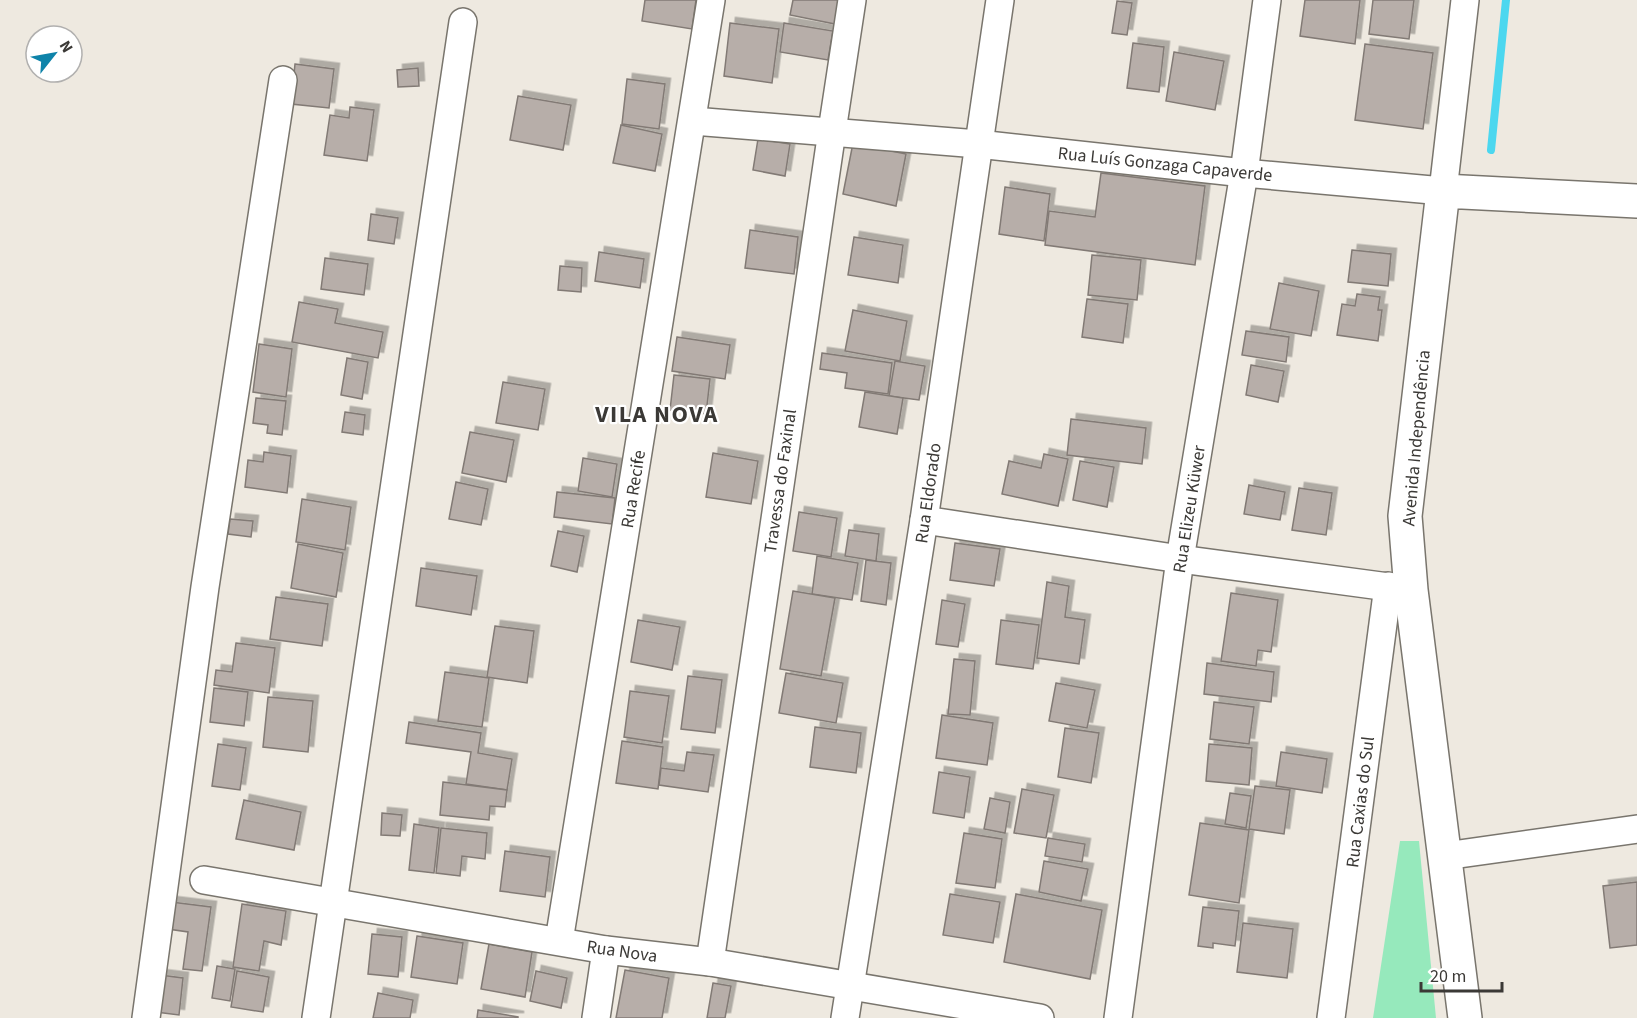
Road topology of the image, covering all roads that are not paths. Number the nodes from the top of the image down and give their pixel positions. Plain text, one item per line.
1 (711, 0) edge
2 (852, 0) edge
3 (1000, 0) edge
4 (1266, 0) edge
5 (1465, 0) edge
6 (463, 22) dead end
7 (283, 80) dead end
8 (693, 121) junction
9 (832, 131) junction
10 (978, 144) junction
11 (1244, 172) junction
12 (1443, 191) junction
13 (1637, 201) edge
14 (924, 520) junction
15 (1180, 559) junction
16 (1400, 588) junction
17 (1637, 829) edge
18 (1445, 856) junction
19 (204, 880) dead end
20 (332, 902) junction
21 (559, 942) junction
22 (606, 950) junction
23 (710, 962) junction
24 (849, 986) junction
25 (146, 1018) edge
26 (316, 1018) edge
27 (596, 1018) edge
28 (845, 1018) edge
29 (1040, 1018) edge
30 (1118, 1018) edge
31 (1331, 1018) edge
32 (1465, 1018) edge

1 - 8 street, Rua Recife
2 - 9 street, Travessa do Faxinal
3 - 10 street, Rua Eldorado
4 - 11 street, Rua Elizeu Küwer
5 - 12 street, Avenida Independência
6 - 20 street
7 - 25 street
8 - 9 street, Rua Luís Gonzaga Capaverde
8 - 21 street, Rua Recife
9 - 10 street, Rua Luís Gonzaga Capaverde
9 - 23 street, Travessa do Faxinal
10 - 11 street, Rua Luís Gonzaga Capaverde
10 - 14 street, Rua Eldorado
11 - 12 street, Rua Luís Gonzaga Capaverde
11 - 15 street, Rua Elizeu Küwer
12 - 13 street, Rua Luís Gonzaga Capaverde
12 - 16 street, Avenida Independência
14 - 15 street
14 - 24 street, Rua Eldorado
15 - 16 street
15 - 30 street, Rua Elizeu Küwer
16 - 18 street, Avenida Independência
16 - 31 street, Rua Caxias do Sul
17 - 18 street
18 - 32 street, Avenida Independência
19 - 20 street, Rua Nova
20 - 21 street, Rua Nova
20 - 26 street
21 - 22 street, Rua Nova
22 - 23 street, Rua Nova
22 - 27 street
23 - 24 street, Rua Nova
24 - 28 street, Rua Eldorado
24 - 29 street, Rua Nova

